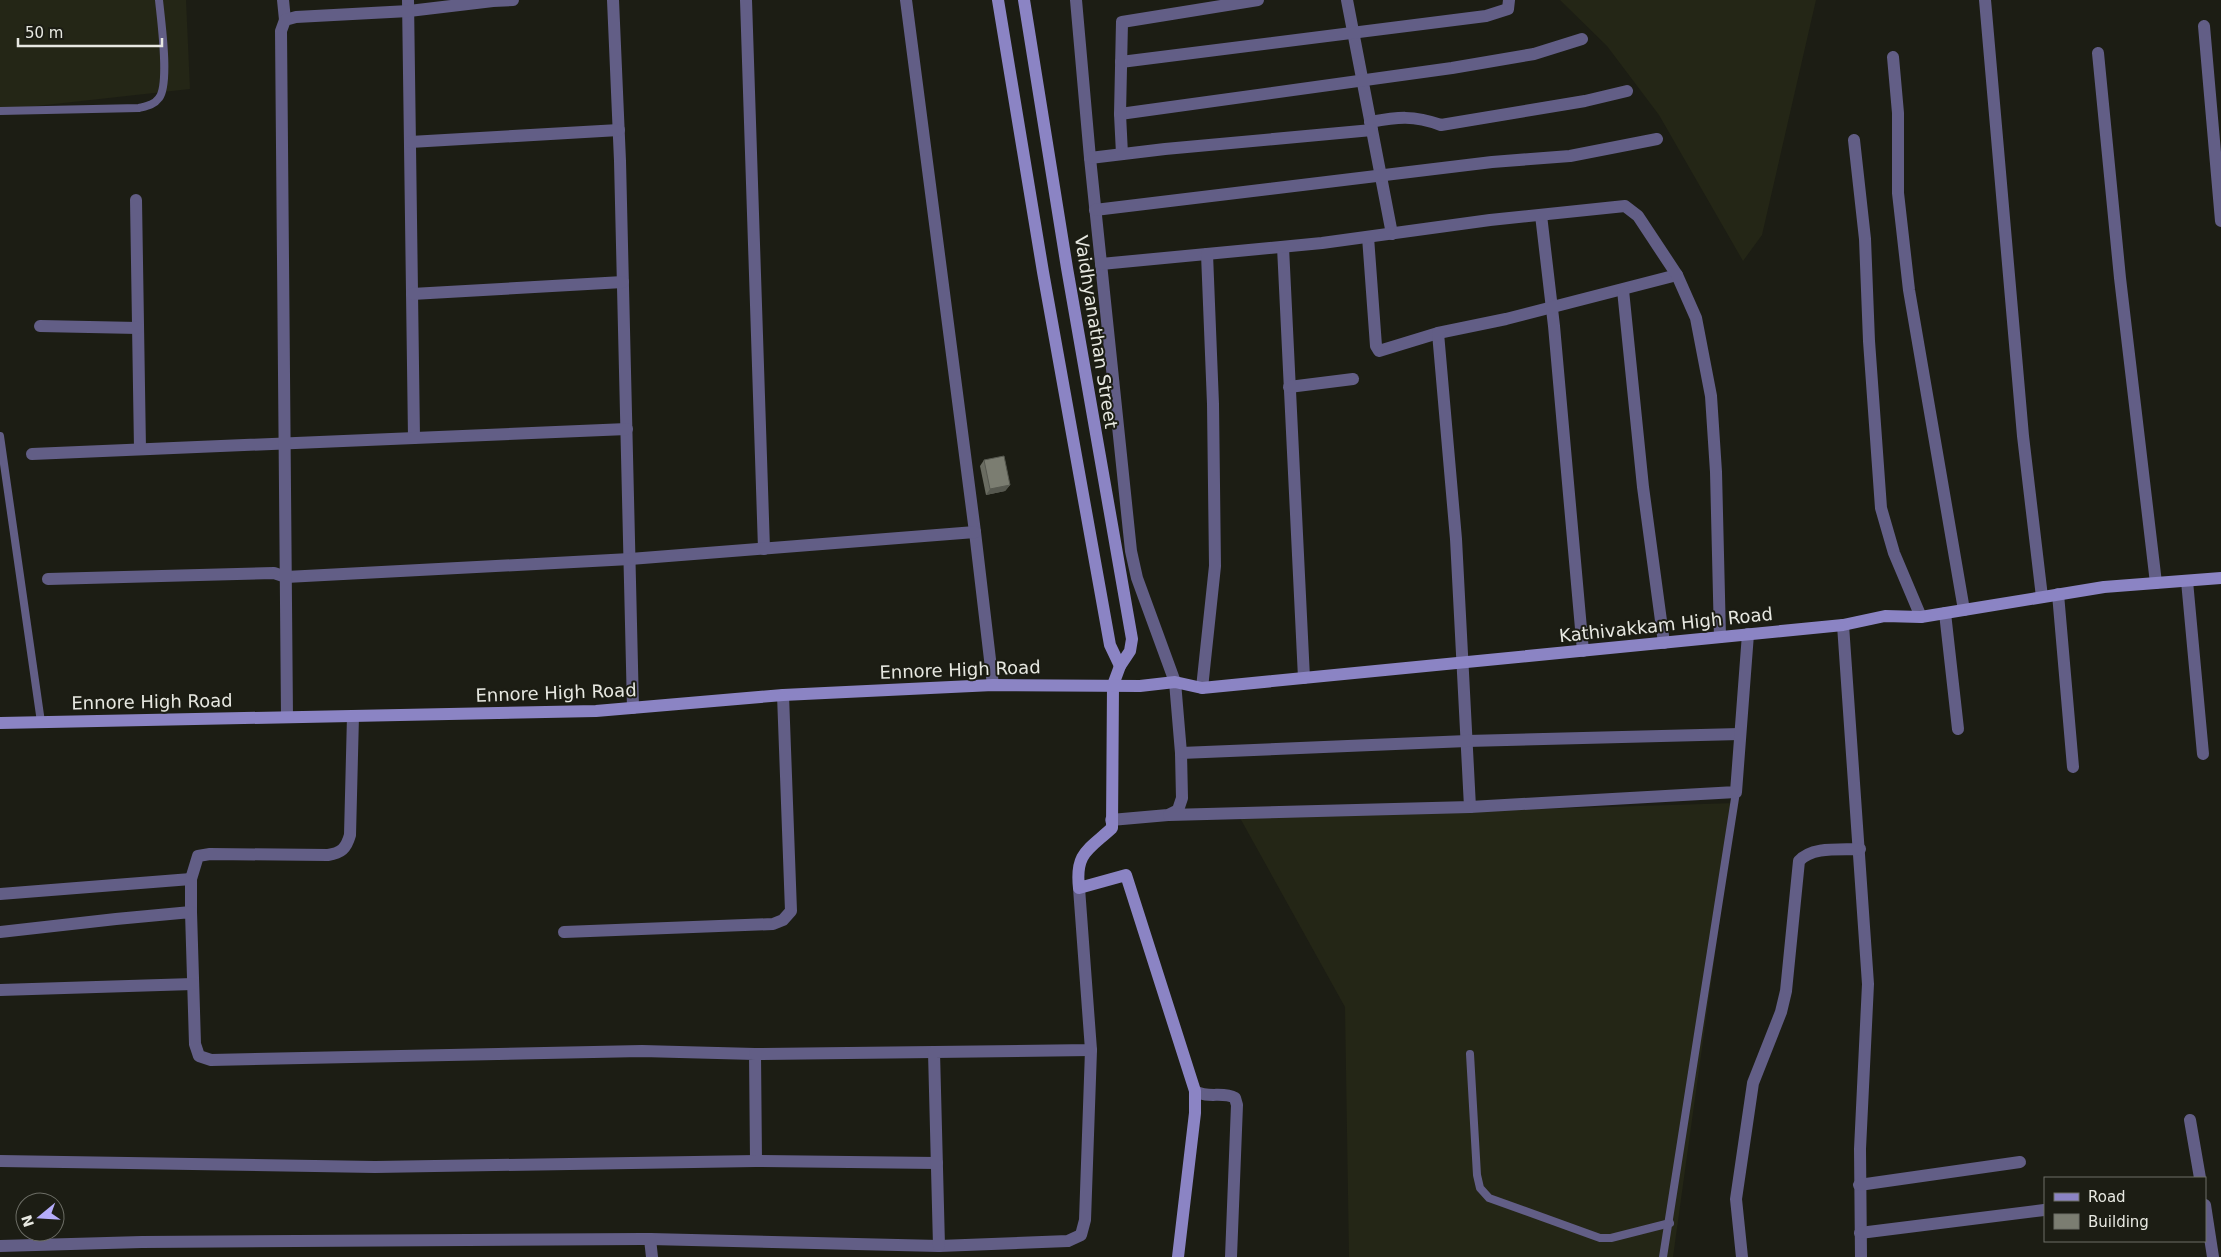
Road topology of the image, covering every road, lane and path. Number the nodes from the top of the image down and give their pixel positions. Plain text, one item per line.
1 (159, 0) edge
2 (283, 0) edge
3 (493, 0) edge
4 (513, 0) edge
5 (613, 0) edge
6 (746, 0) edge
7 (906, 0) edge
8 (998, 0) edge
9 (1024, 0) edge
10 (1076, 0) edge
11 (1258, 0) edge
12 (1347, 0) edge
13 (1509, 0) edge
14 (1985, 0) edge
15 (408, 6) edge
16 (285, 20) junction
17 (2204, 26) dead end
18 (1354, 34) junction
19 (1582, 38) dead end
20 (2098, 54) dead end
21 (1893, 57) dead end
22 (1121, 62) junction
23 (1363, 82) junction
24 (1627, 91) dead end
25 (0, 111) edge
26 (1120, 114) junction
27 (1371, 126) junction
28 (619, 130) junction
29 (1657, 139) dead end
30 (1854, 140) dead end
31 (410, 142) junction
32 (1122, 154) junction
33 (1090, 158) junction
34 (1381, 175) junction
35 (136, 200) dead end
36 (1095, 210) junction
37 (1541, 215) junction
38 (2221, 221) edge
39 (1392, 234) junction
40 (1368, 237) junction
41 (1283, 246) junction
42 (1207, 254) junction
43 (1101, 264) junction
44 (1677, 275) junction
45 (623, 282) junction
46 (1623, 290) junction
47 (412, 294) junction
48 (1552, 308) junction
49 (40, 326) dead end
50 (138, 328) junction
51 (1438, 333) junction
52 (1353, 379) dead end
53 (1289, 387) junction
54 (627, 429) junction
55 (0, 436) edge
56 (414, 438) junction
57 (284, 444) junction
58 (140, 449) junction
59 (32, 454) dead end
60 (975, 532) junction
61 (764, 549) junction
62 (630, 559) junction
63 (286, 577) junction
64 (2221, 578) edge
65 (48, 579) dead end
66 (2187, 581) junction
67 (2156, 583) junction
68 (2058, 594) junction
69 (2042, 597) junction
70 (1964, 610) junction
71 (1945, 613) junction
72 (1921, 617) junction
73 (1844, 625) junction
74 (1748, 634) junction
75 (1720, 637) junction
76 (1664, 643) junction
77 (1583, 651) junction
78 (1461, 662) junction
79 (1120, 666) junction
80 (1304, 678) junction
81 (1175, 682) junction
82 (993, 685) junction
83 (1113, 685) junction
84 (1202, 688) junction
85 (783, 695) junction
86 (633, 708) junction
87 (353, 716) junction
88 (287, 717) junction
89 (41, 722) junction
90 (0, 723) edge
91 (1958, 729) dead end
92 (1740, 734) junction
93 (1467, 742) junction
94 (1181, 754) junction
95 (2203, 754) dead end
96 (2073, 767) dead end
97 (1736, 792) junction
98 (1470, 806) junction
99 (1168, 815) junction
100 (1111, 820) junction
101 (1860, 849) junction
102 (191, 879) junction
103 (1079, 888) junction
104 (0, 894) edge
105 (191, 912) junction
106 (0, 932) edge
107 (564, 932) dead end
108 (193, 984) junction
109 (0, 990) edge
110 (1091, 1050) junction
111 (934, 1052) junction
112 (755, 1054) junction
113 (1470, 1054) dead end
114 (1195, 1091) junction
115 (2190, 1120) dead end
116 (0, 1161) edge
117 (756, 1161) junction
118 (2020, 1162) dead end
119 (937, 1163) junction
120 (2200, 1177) edge
121 (1859, 1186) junction
122 (2044, 1210) edge
123 (2206, 1211) edge
124 (1670, 1223) junction
125 (1860, 1233) junction
126 (650, 1239) junction
127 (0, 1246) edge
128 (939, 1246) junction
129 (652, 1257) edge
130 (1178, 1257) edge
131 (1231, 1257) edge
132 (1663, 1257) edge
133 (1742, 1257) edge
134 (1861, 1257) edge
135 (2214, 1257) edge

1 - 25 lane
2 - 16 street
3 - 4 street
3 - 15 street
5 - 28 street
6 - 61 street
7 - 60 street
8 - 79 main road
9 - 79 main road, Vaidhyanathan Street
10 - 33 street
11 - 22 street
12 - 18 street
13 - 18 street
14 - 69 street
15 - 16 street
15 - 31 street
16 - 57 street
17 - 38 street
18 - 22 street
18 - 23 street
19 - 23 street
20 - 67 street
21 - 70 street
22 - 26 street
23 - 26 street
23 - 27 street
24 - 27 street
26 - 32 street
27 - 32 street
27 - 34 street
28 - 31 street
28 - 45 street
29 - 34 street
30 - 72 street
31 - 47 street
32 - 33 street
33 - 36 street
34 - 36 street
34 - 39 street
35 - 50 street
36 - 43 street
37 - 39 street
37 - 44 street
37 - 48 street
39 - 40 street
40 - 41 street
40 - 51 street
41 - 42 street
41 - 53 street
42 - 43 street
42 - 84 street
43 - 81 street
44 - 46 street
44 - 75 street
45 - 47 street
45 - 54 street
46 - 48 street
46 - 76 street
47 - 56 street
48 - 51 street
48 - 77 street
49 - 50 street
50 - 58 street
51 - 78 street
52 - 53 street
53 - 80 street
54 - 56 street
54 - 62 street
55 - 89 lane
56 - 57 street
57 - 58 street
57 - 63 street
58 - 59 street
60 - 61 street
60 - 82 street
61 - 62 street
62 - 63 street
62 - 86 street
63 - 65 street
63 - 88 street
64 - 66 main road, Kathivakkam High Road
66 - 67 main road, Kathivakkam High Road
66 - 95 street
67 - 68 main road, Kathivakkam High Road
68 - 69 main road, Kathivakkam High Road
68 - 96 street
69 - 70 main road, Kathivakkam High Road
70 - 71 main road, Kathivakkam High Road
71 - 72 main road, Kathivakkam High Road
71 - 91 street
72 - 73 main road, Kathivakkam High Road
73 - 74 main road, Kathivakkam High Road
73 - 101 street
74 - 75 main road, Kathivakkam High Road
74 - 92 street
75 - 76 main road, Kathivakkam High Road
76 - 77 main road, Kathivakkam High Road
77 - 78 main road, Kathivakkam High Road
78 - 80 main road, Kathivakkam High Road
78 - 93 street
79 - 83 main road, Vaidhyanathan Street
80 - 84 main road, Kathivakkam High Road
81 - 83 main road, Kathivakkam High Road
81 - 84 main road, Kathivakkam High Road
81 - 94 street
82 - 83 main road, Ennore High Road
82 - 85 main road, Ennore High Road
83 - 100 main road, Vaidhyanathan Street
85 - 86 main road, Ennore High Road
85 - 107 street
86 - 87 main road, Ennore High Road
87 - 88 main road, Ennore High Road
87 - 102 street
88 - 89 main road, Ennore High Road
89 - 90 main road, Ennore High Road
92 - 93 street
92 - 97 street
93 - 94 street
93 - 98 street
94 - 99 street
97 - 98 street
97 - 124 lane
98 - 99 street
99 - 100 street
100 - 103 main road
101 - 121 street
101 - 133 street
102 - 104 street
102 - 105 street
103 - 110 street
103 - 114 main road
105 - 106 street
105 - 108 street
108 - 109 street
108 - 112 street
110 - 111 street
110 - 128 street
111 - 112 street
111 - 119 street
112 - 117 street
113 - 124 lane
114 - 130 main road
114 - 131 street
115 - 120 street
116 - 117 street
117 - 119 street
118 - 121 street
119 - 128 street
121 - 125 street
122 - 125 street
123 - 135 street
124 - 132 lane
125 - 134 street
126 - 127 street
126 - 128 street
126 - 129 street

